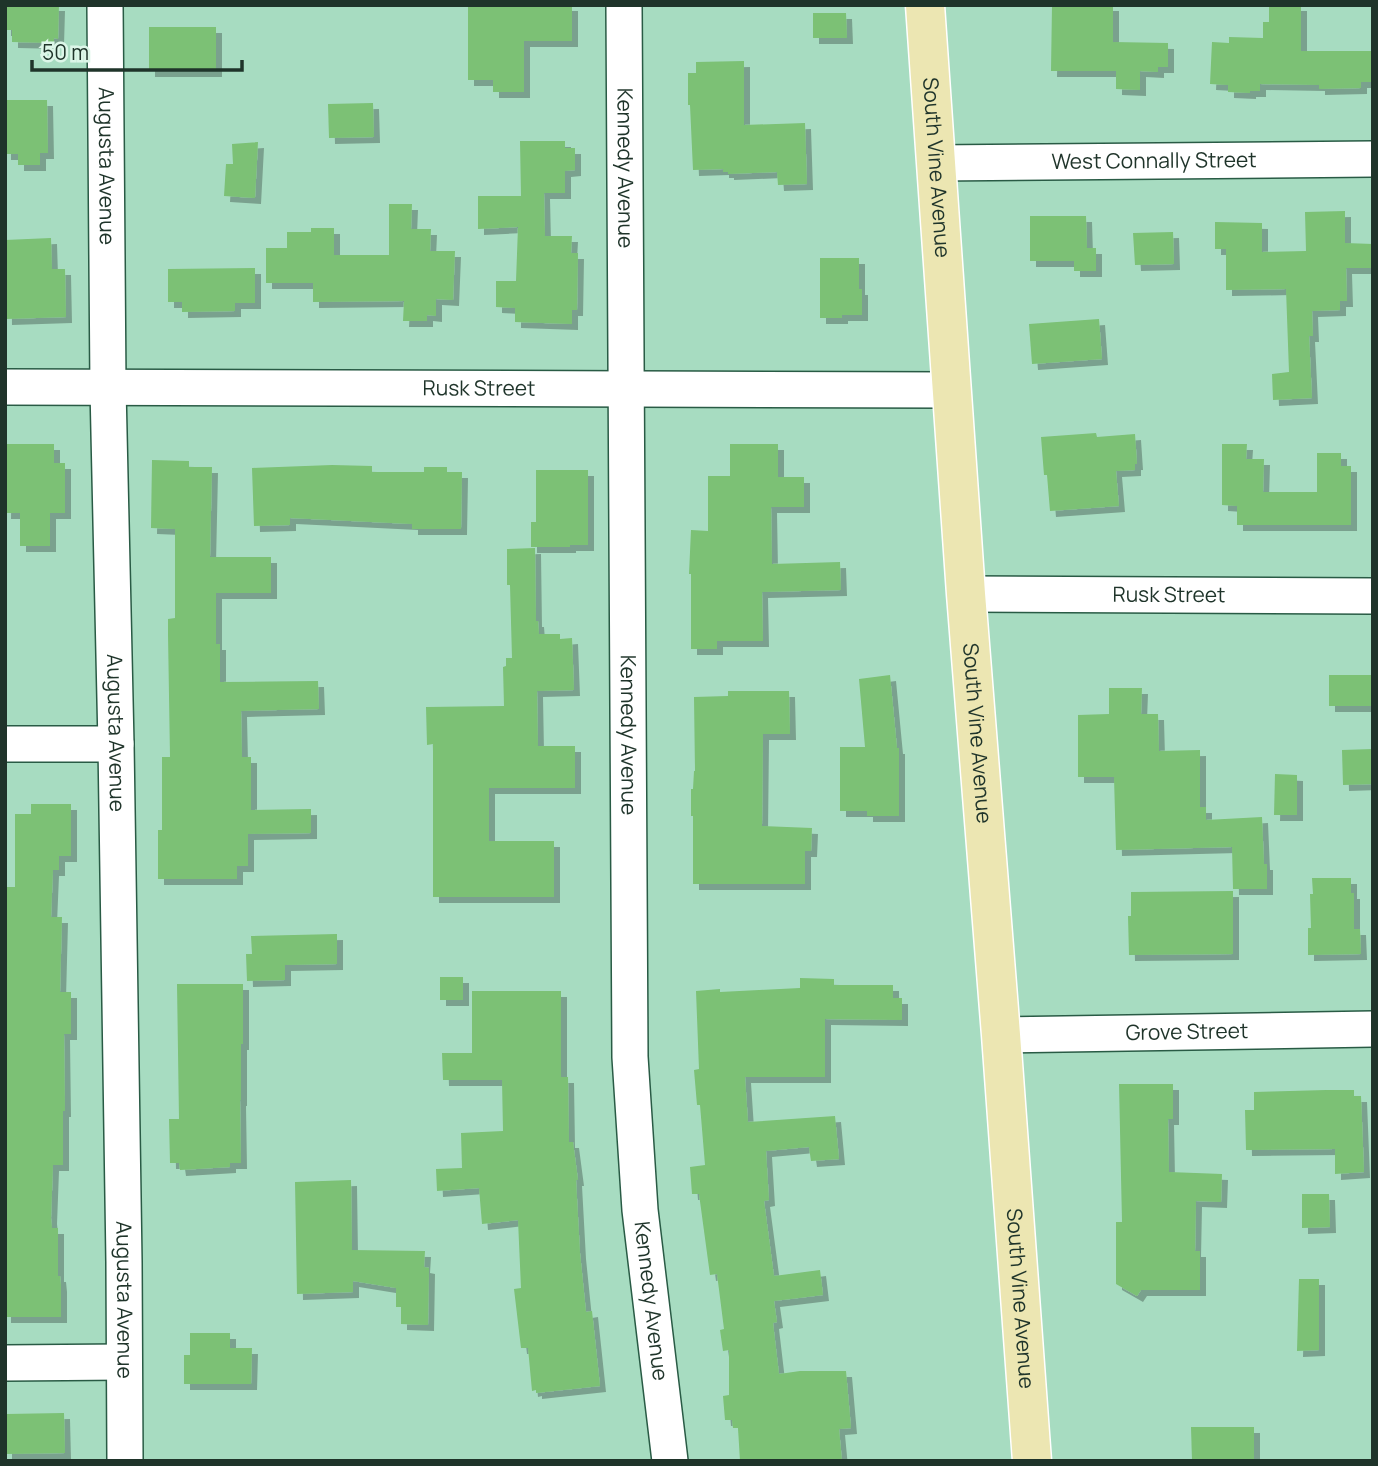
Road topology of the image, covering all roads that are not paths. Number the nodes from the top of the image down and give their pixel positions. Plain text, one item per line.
1 (105, 5) edge
2 (624, 5) edge
3 (925, 5) edge
4 (1373, 159) edge
5 (935, 163) junction
6 (5, 387) edge
7 (108, 388) junction
8 (626, 389) junction
9 (952, 390) junction
10 (966, 594) junction
11 (1373, 596) edge
12 (5, 744) edge
13 (116, 744) junction
14 (1373, 1029) edge
15 (1001, 1035) junction
16 (5, 1363) edge
17 (124, 1363) junction
18 (125, 1461) edge
19 (670, 1461) edge
20 (1032, 1461) edge

1 - 7 street, Augusta Avenue
2 - 8 street, Kennedy Avenue
3 - 5 main road, South Vine Avenue
4 - 5 street, West Connally Street
5 - 9 main road, South Vine Avenue
6 - 7 street, Rusk Street
7 - 8 street, Rusk Street
7 - 13 street, Augusta Avenue
8 - 9 street, Rusk Street
8 - 19 street, Kennedy Avenue
9 - 10 main road, South Vine Avenue
10 - 11 street, Rusk Street
10 - 15 main road, South Vine Avenue
12 - 13 street
13 - 17 street, Augusta Avenue
14 - 15 street, Grove Street
15 - 20 main road, South Vine Avenue
16 - 17 street
17 - 18 street, Augusta Avenue

